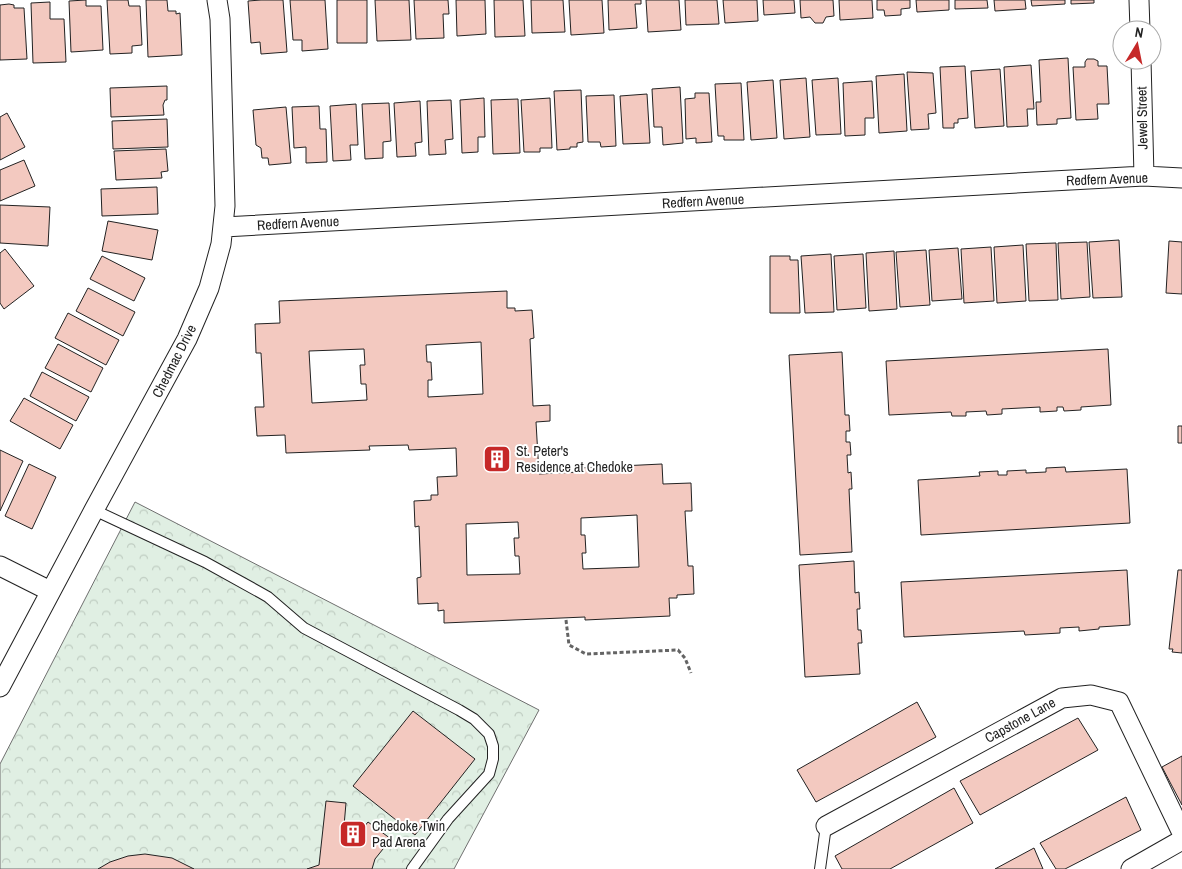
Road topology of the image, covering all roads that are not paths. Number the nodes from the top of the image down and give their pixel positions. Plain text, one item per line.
1 (217, 0) edge
2 (1139, 0) edge
3 (1140, 20) edge
4 (1140, 70) edge
5 (1144, 176) junction
6 (1182, 178) edge
7 (224, 227) junction
8 (94, 510) junction
9 (0, 566) edge
10 (50, 591) junction
11 (0, 687) edge
12 (826, 826) joint
13 (1182, 833) edge
14 (1182, 840) edge
15 (412, 869) edge
16 (820, 869) edge
17 (1131, 869) edge

1 - 7 street, Chedmac Drive
2 - 3 street
4 - 5 street, Jewel Street
5 - 6 street, Redfern Avenue
5 - 7 street, Redfern Avenue
7 - 8 street, Chedmac Drive
8 - 10 street, Chedmac Drive
8 - 15 lane
9 - 10 street
10 - 11 street, Chedmac Drive
12 - 13 street, Capstone Lane
12 - 16 lane
14 - 17 street

